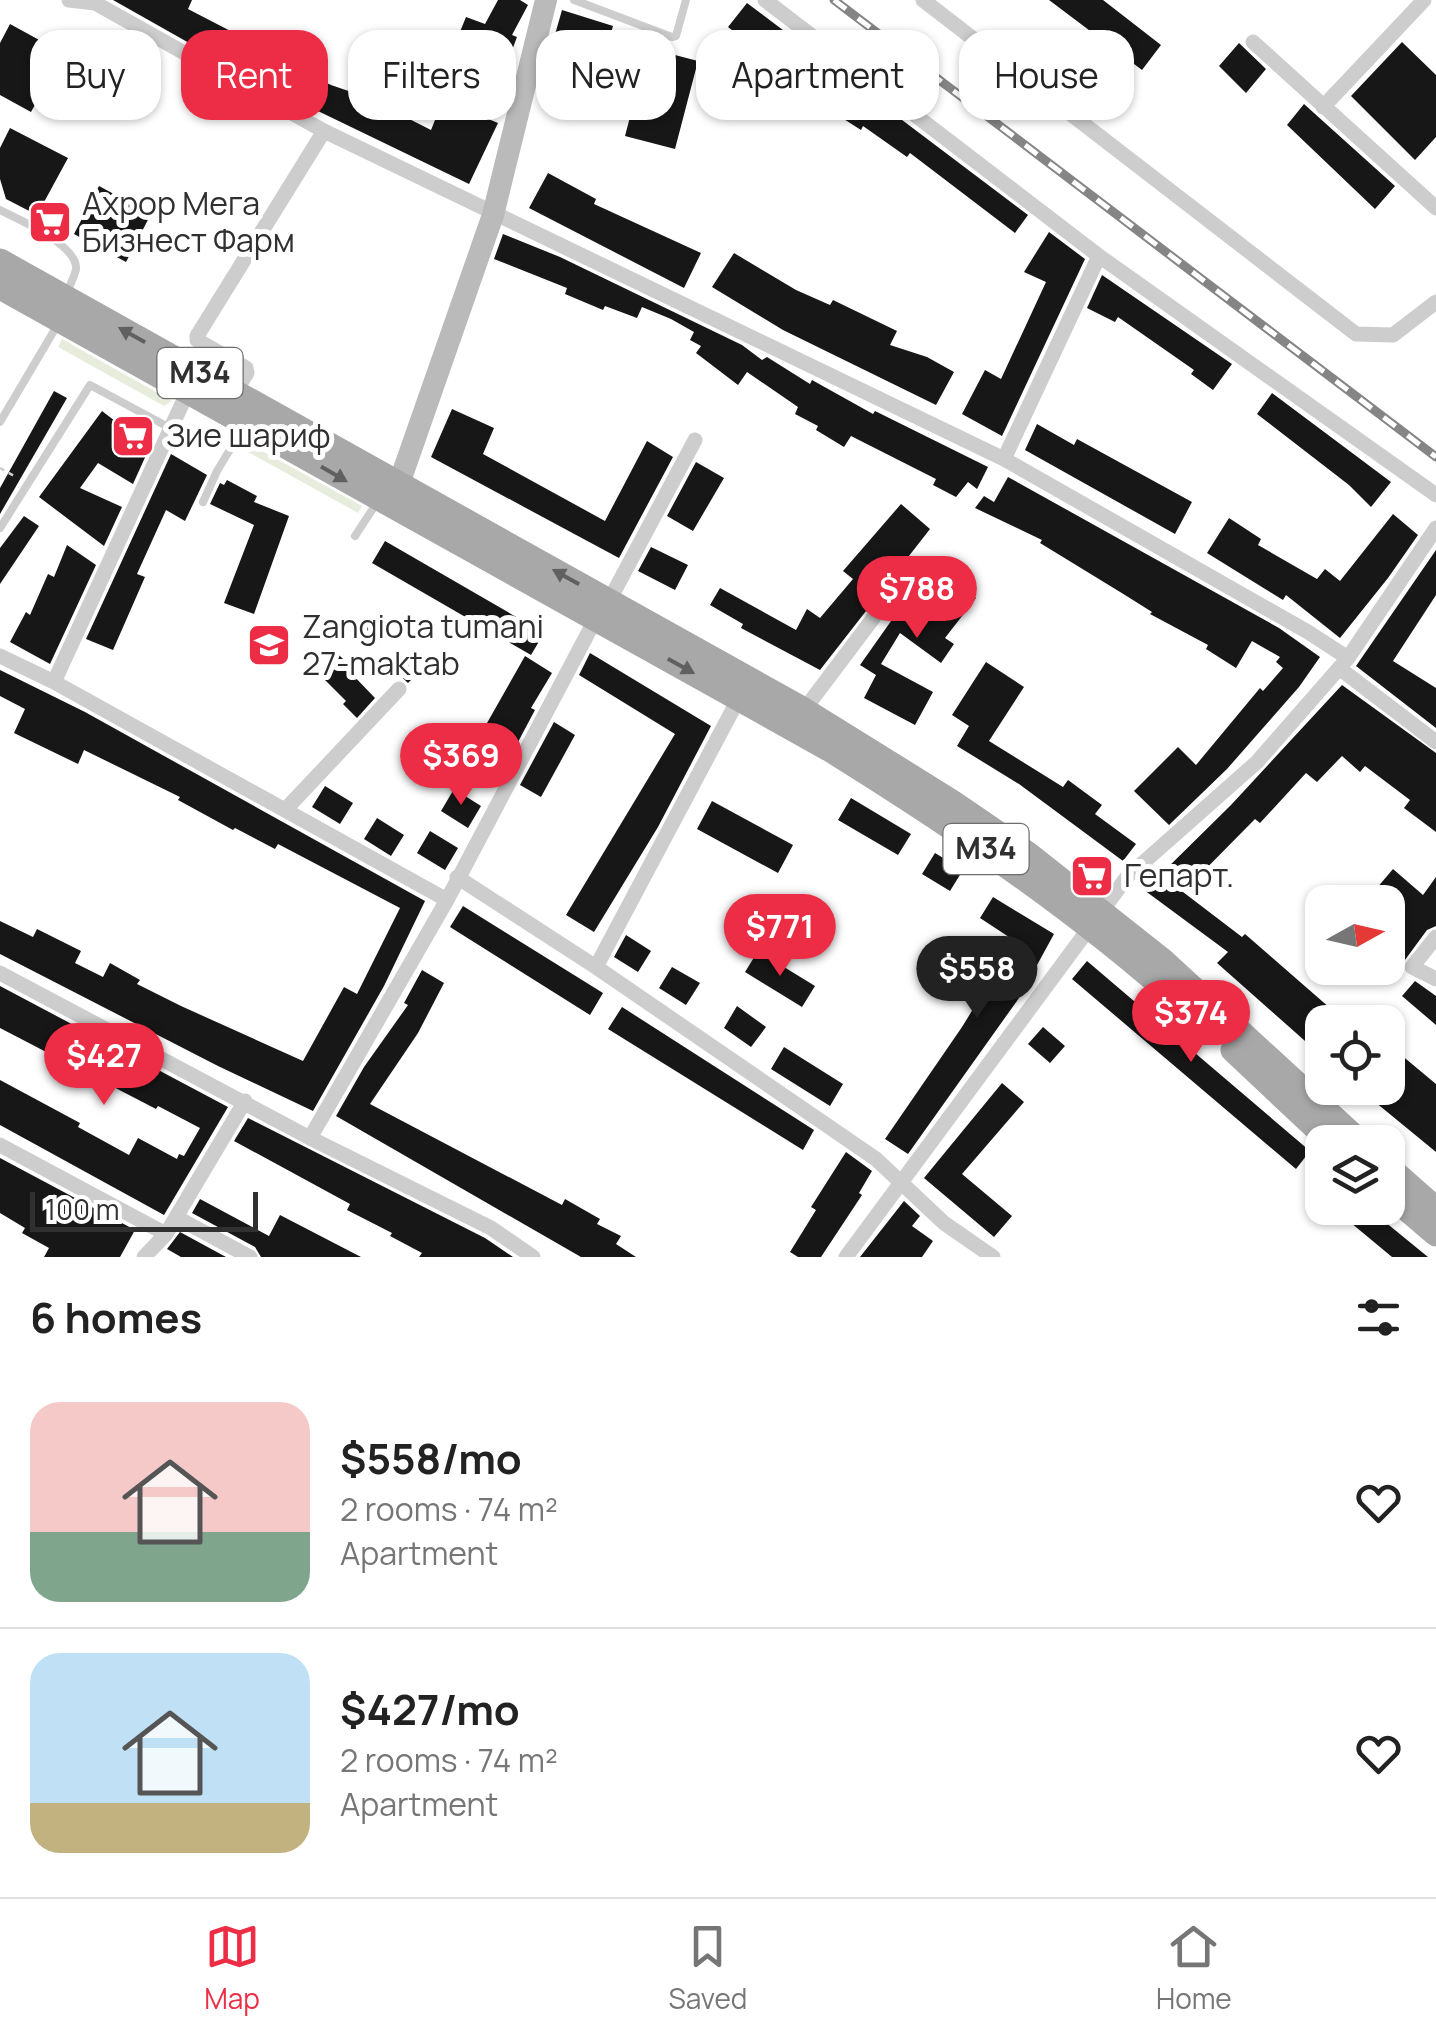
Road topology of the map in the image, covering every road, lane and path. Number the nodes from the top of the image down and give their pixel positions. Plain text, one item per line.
1 (70, 0) edge
2 (546, 0) edge
3 (574, 0) edge
4 (686, 0) edge
5 (766, 0) edge
6 (923, 0) edge
7 (1424, 0) edge
8 (599, 4) edge
9 (1253, 42) dead end
10 (1323, 107) junction
11 (324, 131) junction
12 (1436, 208) edge
13 (0, 210) edge
14 (493, 215) junction
15 (1100, 256) junction
16 (0, 261) edge
17 (0, 288) edge
18 (1436, 302) edge
19 (63, 309) junction
20 (188, 391) junction
21 (235, 392) junction
22 (0, 422) edge
23 (246, 424) junction
24 (170, 428) junction
25 (695, 440) dead end
26 (1004, 459) junction
27 (0, 468) edge
28 (28, 484) junction
29 (1436, 495) edge
30 (389, 497) junction
31 (202, 502) dead end
32 (0, 528) edge
33 (1436, 528) edge
34 (355, 536) dead end
35 (908, 572) dead end
36 (602, 610) junction
37 (0, 656) edge
38 (1343, 663) junction
39 (54, 682) junction
40 (399, 689) dead end
41 (739, 698) junction
42 (804, 710) junction
43 (1436, 742) edge
44 (285, 810) junction
45 (457, 878) junction
46 (447, 900) junction
47 (1095, 918) junction
48 (1436, 937) edge
49 (596, 967) junction
50 (0, 974) edge
51 (1436, 979) edge
52 (246, 1101) junction
53 (1313, 1125) edge
54 (1342, 1125) edge
55 (310, 1138) junction
56 (0, 1144) edge
57 (901, 1180) junction
58 (1405, 1182) edge
59 (1405, 1208) edge
60 (1436, 1208) edge
61 (176, 1217) junction
62 (166, 1234) junction
63 (1436, 1234) edge
64 (144, 1257) edge
65 (250, 1257) edge
66 (533, 1257) edge
67 (846, 1257) edge
68 (993, 1257) edge

1 - 11 street
2 - 14 main road
3 - 8 lane
4 - 8 lane
5 - 15 street
6 - 18 street
7 - 10 street
9 - 10 street
10 - 12 street
11 - 14 street
11 - 21 street
13 - 19 lane
14 - 26 street
14 - 30 main road
15 - 26 street
15 - 29 street
16 - 19 main road, M34
17 - 19 main road, M34
19 - 20 main road, M34
21 -> 19 main road, M34
19 - 22 lane
20 - 23 main road, M34
20 - 24 street
21 - 30 main road, M34
23 -> 30 main road, M34
23 - 31 lane
24 - 28 lane
24 - 39 street
25 - 36 street
26 - 38 street
27 - 28 path
28 - 32 lane
30 - 34 lane
30 - 36 main road, M34
33 - 38 street
35 - 42 street
36 -> 41 main road, M34
36 - 42 main road, M34
36 - 45 street
37 - 39 street
38 - 43 street
38 - 47 street
39 - 44 street
40 - 44 street
41 - 47 main road, M34
41 - 49 street
42 - 47 main road, M34
44 - 46 street
45 - 46 street
45 - 49 street
46 - 55 street
47 - 53 main road, M34
47 - 54 main road, M34
47 - 57 street
48 - 51 street
49 - 57 street
50 - 52 street
52 - 55 street
52 - 61 street
55 - 66 street
56 - 62 street
57 - 67 street
57 - 68 street
58 - 60 main road
59 - 63 main road
61 - 62 street
61 - 65 street
62 - 64 street

